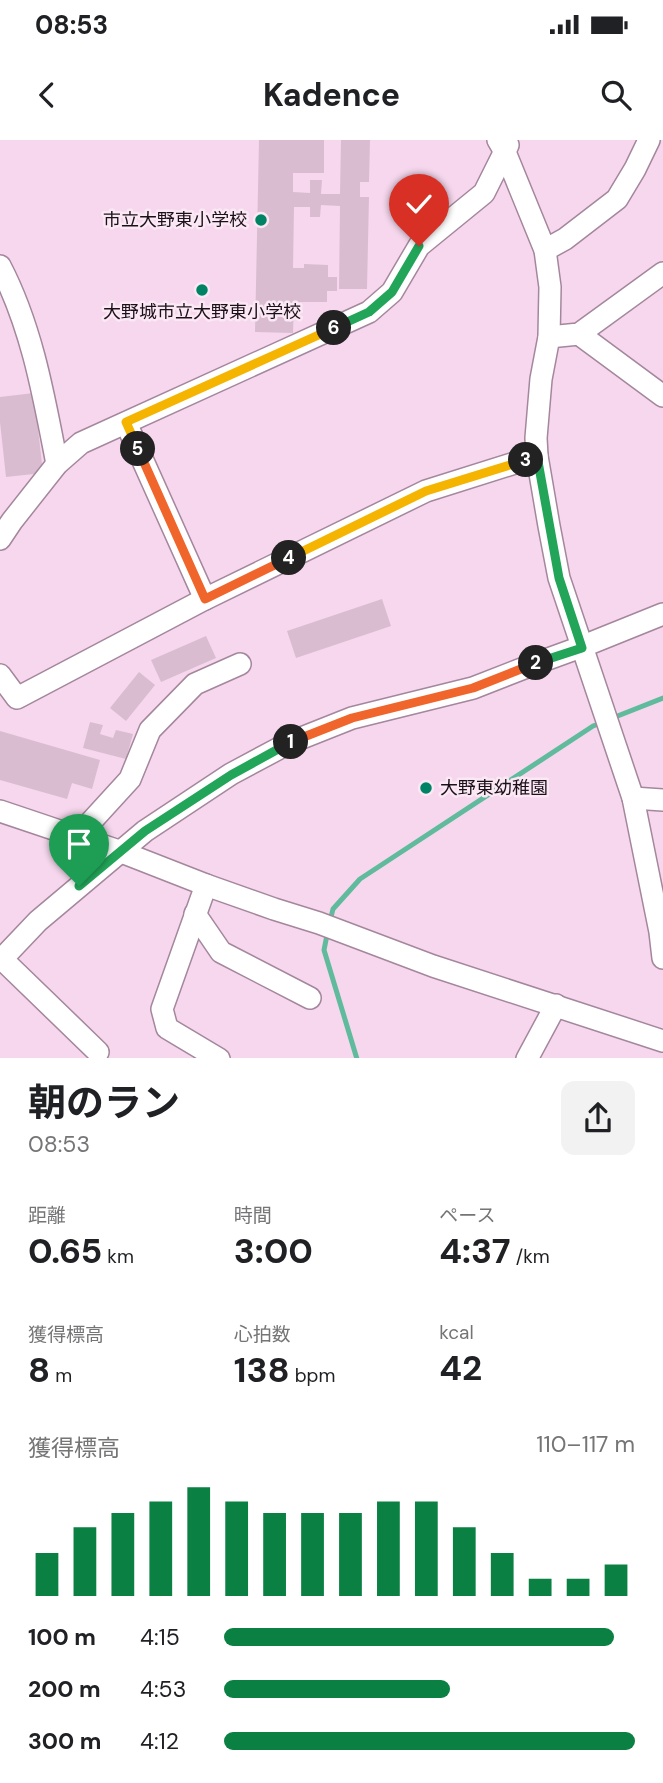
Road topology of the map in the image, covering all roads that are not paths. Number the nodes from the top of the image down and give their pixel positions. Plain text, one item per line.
1 (649, 140) edge
2 (505, 144) edge
3 (545, 250) junction
4 (0, 267) edge
5 (663, 273) edge
6 (579, 334) junction
7 (549, 337) junction
8 (663, 396) edge
9 (126, 422) junction
10 (537, 456) junction
11 (57, 464) junction
12 (4, 525) edge
13 (205, 599) junction
14 (663, 614) edge
15 (582, 648) junction
16 (240, 664) dead end
17 (0, 675) edge
18 (632, 798) junction
19 (663, 800) edge
20 (0, 811) edge
21 (77, 838) junction
22 (119, 851) junction
23 (206, 885) junction
24 (195, 914) junction
25 (663, 958) edge
26 (1, 960) edge
27 (310, 998) dead end
28 (556, 1005) junction
29 (663, 1041) edge
30 (98, 1052) dead end
31 (217, 1058) edge
32 (528, 1058) edge

1 - 3 street
2 - 3 street
2 - 9 street
3 - 7 street
4 - 11 street
5 - 6 street
6 - 7 street
6 - 8 street
7 - 10 street
9 - 11 street
9 - 13 street
10 - 13 street
10 - 15 street
11 - 12 street
13 - 17 street
14 - 15 street
15 - 18 street
15 - 22 street
16 - 21 street
18 - 19 street
18 - 25 street
20 - 21 street
21 - 22 street
22 - 23 street
22 - 26 street
23 - 24 street
23 - 28 street
24 - 27 street
24 - 31 street
26 - 30 street
28 - 29 street
28 - 32 street

